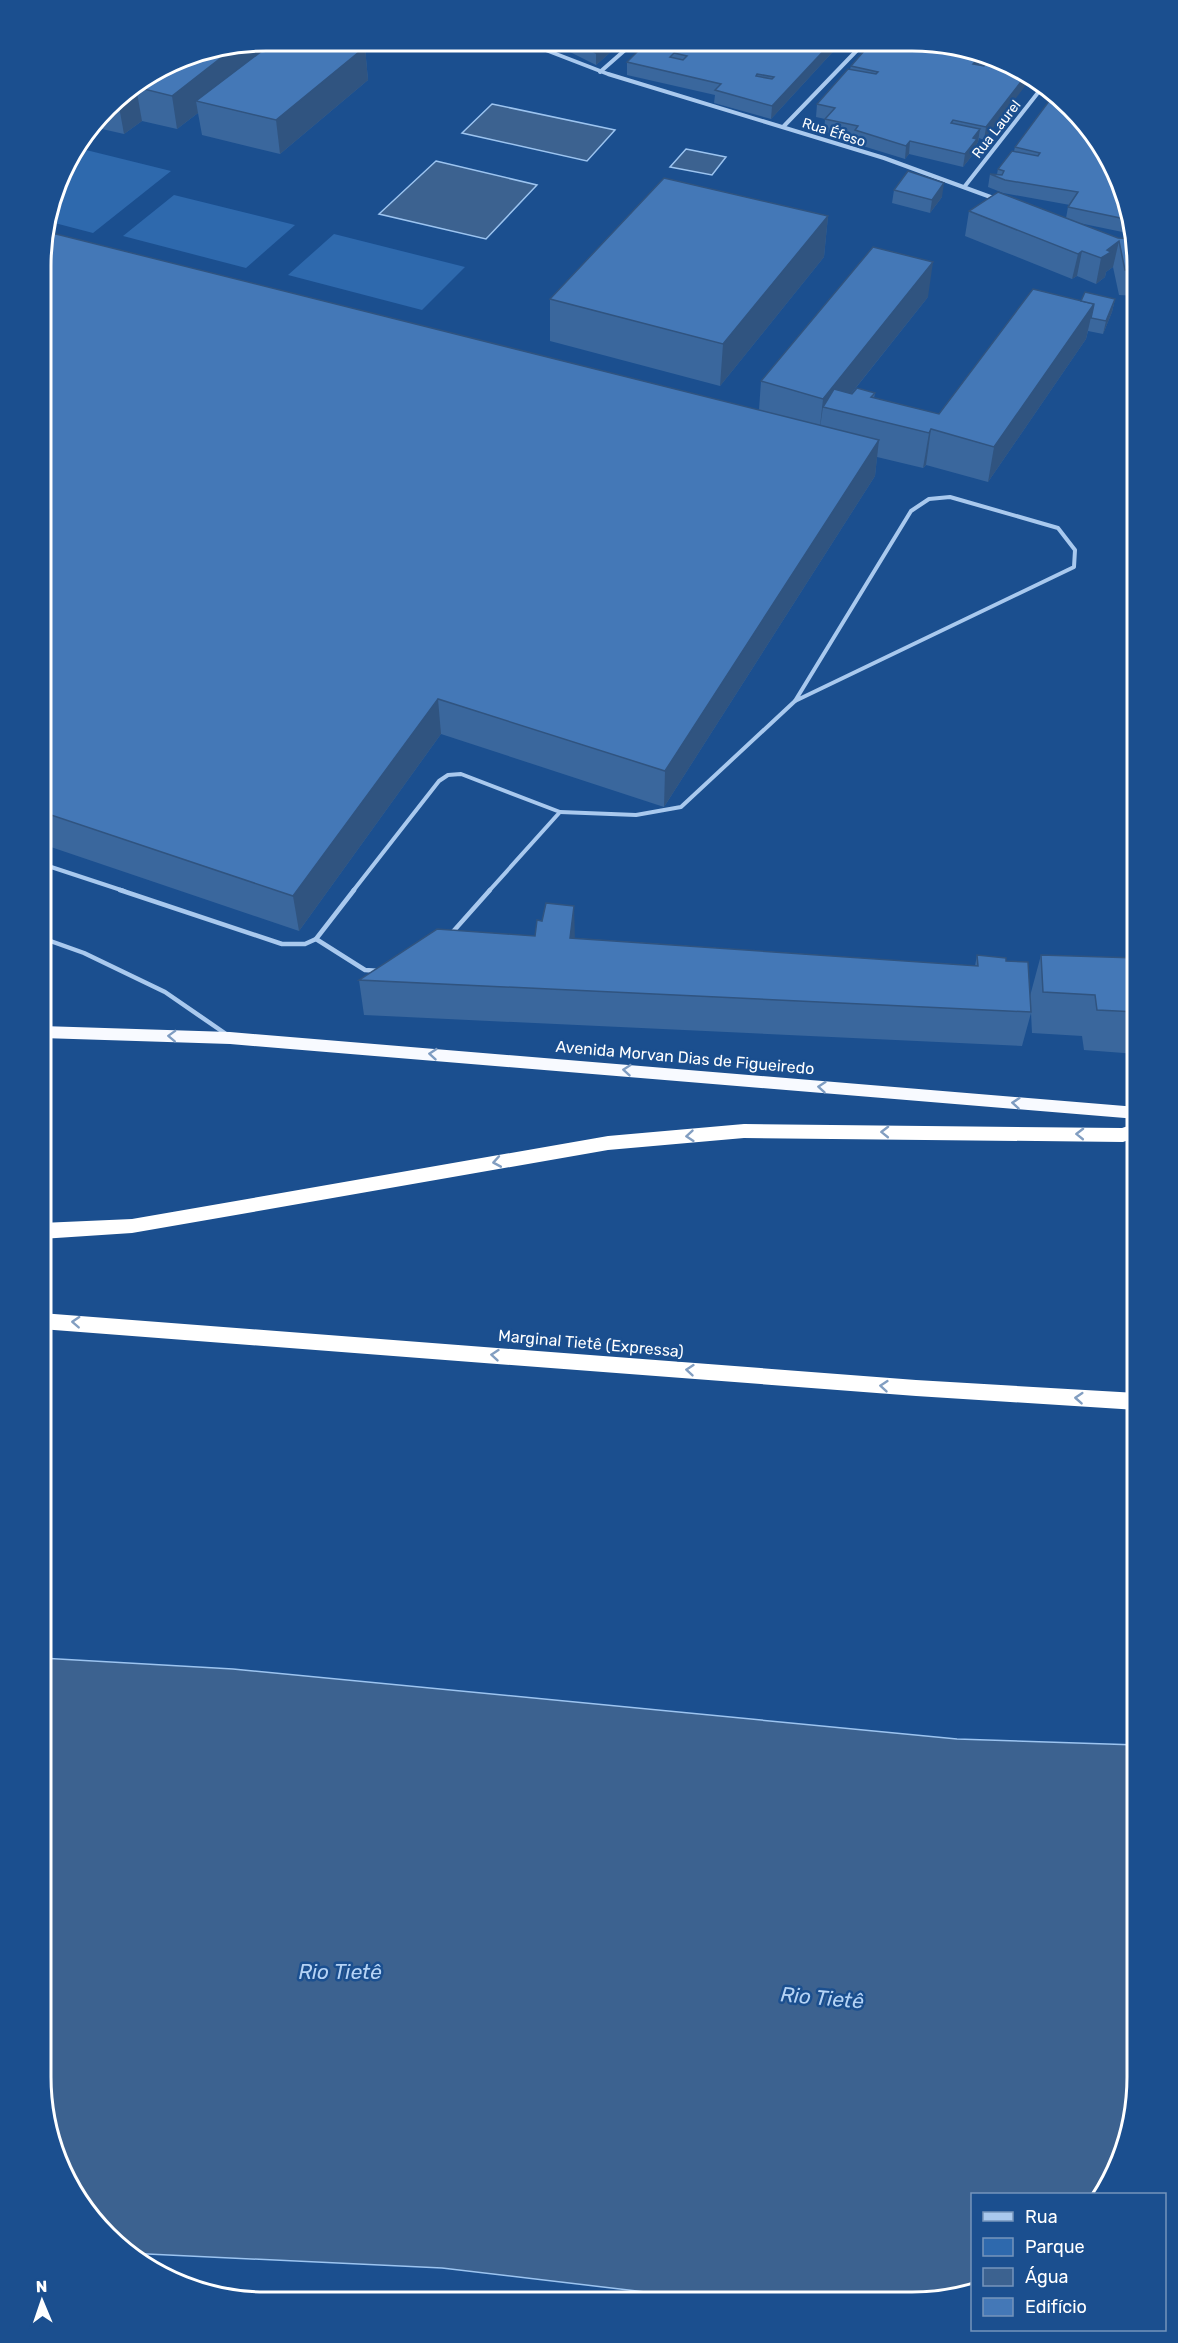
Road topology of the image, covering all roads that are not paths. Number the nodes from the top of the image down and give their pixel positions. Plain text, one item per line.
1 (548, 51) edge
2 (624, 51) edge
3 (856, 51) edge
4 (600, 72) junction
5 (1039, 92) edge
6 (783, 127) junction
7 (965, 186) junction
8 (997, 199) edge
9 (795, 701) junction
10 (560, 812) junction
11 (51, 867) edge
12 (316, 939) junction
13 (51, 941) edge
14 (445, 941) edge
15 (390, 971) edge
16 (51, 1032) edge
17 (230, 1038) junction
18 (1127, 1112) edge
19 (1127, 1134) edge
20 (51, 1230) edge
21 (51, 1322) edge
22 (1127, 1401) edge

1 - 4 street, Rua Éfeso
2 - 4 street
3 - 6 street
4 - 6 street, Rua Éfeso
5 - 7 street, Rua Laurel
6 - 7 street, Rua Éfeso
7 - 8 street, Rua Éfeso
9 - 9 lane
9 - 10 lane
10 - 12 lane
10 - 14 lane
11 - 12 lane
12 - 15 lane
13 - 17 lane
17 -> 16 highway, Avenida Morvan Dias de Figueiredo
18 -> 17 highway, Avenida Morvan Dias de Figueiredo
19 -> 20 highway
22 -> 21 highway, Marginal Tietê (Expressa)

